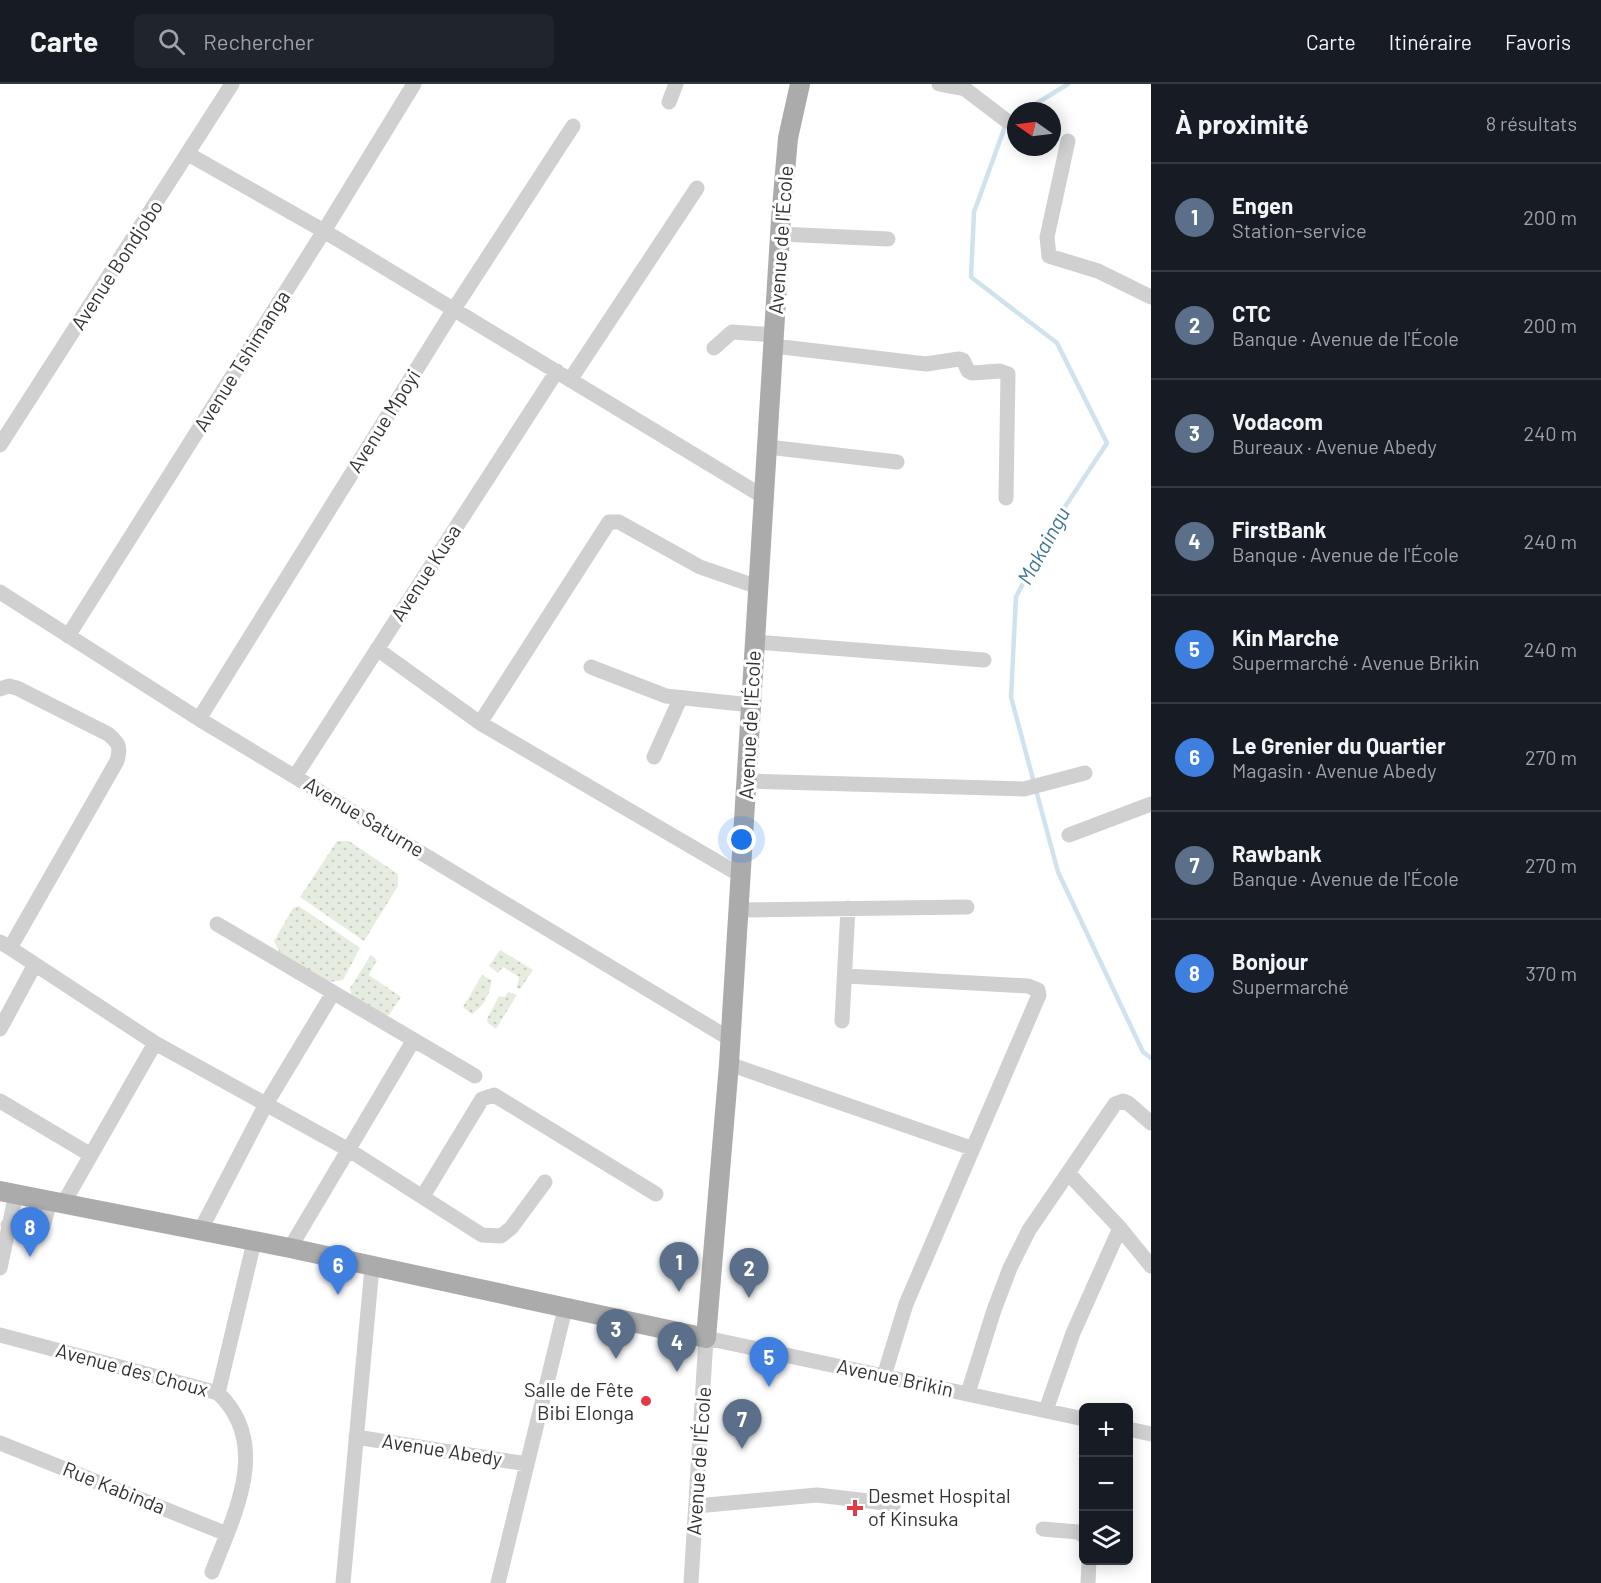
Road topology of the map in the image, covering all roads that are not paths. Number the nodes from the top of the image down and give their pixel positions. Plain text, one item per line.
1 (232, 84) edge
2 (414, 84) edge
3 (676, 84) edge
4 (800, 84) edge
5 (939, 84) edge
6 (669, 102) dead end
7 (1007, 121) dead end
8 (573, 126) dead end
9 (1068, 141) dead end
10 (188, 154) junction
11 (697, 188) dead end
12 (324, 231) junction
13 (780, 234) junction
14 (888, 239) dead end
15 (1151, 297) edge
16 (454, 309) junction
17 (775, 341) junction
18 (714, 348) dead end
19 (564, 376) junction
20 (5, 428) edge
21 (0, 445) edge
22 (768, 447) junction
23 (897, 462) dead end
24 (764, 497) junction
25 (1006, 498) dead end
26 (758, 587) junction
27 (0, 592) edge
28 (68, 636) junction
29 (755, 642) junction
30 (377, 649) junction
31 (984, 660) dead end
32 (591, 667) dead end
33 (0, 689) edge
34 (680, 699) junction
35 (751, 705) junction
36 (199, 718) junction
37 (480, 723) junction
38 (654, 757) dead end
39 (1085, 773) dead end
40 (296, 775) junction
41 (747, 780) junction
42 (1151, 804) edge
43 (1068, 836) dead end
44 (740, 875) junction
45 (967, 907) dead end
46 (848, 908) junction
47 (738, 910) junction
48 (217, 924) dead end
49 (5, 945) edge
50 (34, 966) junction
51 (846, 976) junction
52 (333, 993) junction
53 (842, 1021) dead end
54 (0, 1029) edge
55 (730, 1039) junction
56 (413, 1041) junction
57 (155, 1043) junction
58 (729, 1064) junction
59 (475, 1076) dead end
60 (0, 1101) edge
61 (266, 1104) junction
62 (1151, 1123) edge
63 (971, 1148) junction
64 (349, 1150) junction
65 (91, 1155) junction
66 (1069, 1174) junction
67 (544, 1182) dead end
68 (8, 1193) edge
69 (656, 1194) dead end
70 (423, 1196) junction
71 (57, 1203) junction
72 (8, 1225) junction
73 (1120, 1228) junction
74 (200, 1231) junction
75 (254, 1242) junction
76 (290, 1248) junction
77 (1151, 1266) edge
78 (372, 1267) junction
79 (0, 1268) edge
80 (565, 1309) junction
81 (0, 1335) edge
82 (706, 1338) junction
83 (884, 1376) junction
84 (218, 1393) junction
85 (968, 1393) junction
86 (1046, 1410) junction
87 (1079, 1418) edge
88 (1133, 1430) edge
89 (1151, 1434) edge
90 (356, 1437) junction
91 (0, 1443) edge
92 (527, 1464) junction
93 (894, 1504) dead end
94 (696, 1506) junction
95 (1043, 1529) dead end
96 (1079, 1533) edge
97 (227, 1534) junction
98 (1089, 1565) edge
99 (212, 1572) dead end
100 (343, 1583) edge
101 (498, 1583) edge
102 (691, 1583) edge
103 (1088, 1583) edge

1 - 10 street, Avenue Bondjobo
2 - 12 street, Avenue Tshimanga
3 - 6 street
4 - 13 main road, Avenue de l'École
5 - 7 street
8 - 16 street, Avenue Mpoyi
9 - 15 street
10 - 12 street
10 - 20 street, Avenue Bondjobo
11 - 19 street, Avenue Kusa
12 - 16 street
12 - 28 street, Avenue Tshimanga
13 - 14 street
13 - 17 main road, Avenue de l'École
16 - 19 street
16 - 36 street, Avenue Mpoyi
17 - 18 street
17 - 22 main road, Avenue de l'École
17 - 25 street
19 - 24 street
19 - 30 street, Avenue Kusa
20 - 21 street, Avenue Bondjobo
22 - 23 street
22 - 24 main road, Avenue de l'École
24 - 26 main road, Avenue de l'École
26 - 29 main road, Avenue de l'École
26 - 37 street
27 - 28 street, Avenue Saturne
28 - 36 street, Avenue Saturne
29 - 31 street
29 - 35 main road, Avenue de l'École
30 - 37 street
30 - 40 street, Avenue Kusa
32 - 34 street
33 - 49 street
34 - 35 street
34 - 38 street
35 - 41 main road, Avenue de l'École
36 - 40 street, Avenue Saturne
37 - 44 street
39 - 41 street
40 - 55 street, Avenue Saturne
41 - 44 main road, Avenue de l'École
42 - 43 street
44 - 47 main road, Avenue de l'École
45 - 46 street
46 - 47 street
46 - 51 street
47 - 55 main road, Avenue de l'École
48 - 52 street
49 - 50 street
50 - 54 street
50 - 57 street
51 - 53 street
51 - 63 street
52 - 56 street
52 - 61 street
55 - 58 main road, Avenue de l'École
56 - 59 street
56 - 64 street
57 - 61 street
57 - 65 street
58 - 63 street
58 - 82 main road, Avenue de l'École
60 - 65 street
61 - 64 street
61 - 74 street
62 - 66 street
63 - 83 street
64 - 70 street
64 - 76 street
65 - 71 street
66 - 73 street
66 - 85 street
67 - 70 street
68 - 71 main road
68 - 72 street
69 - 70 street
71 - 72 street
71 - 74 main road
72 - 79 street
73 - 77 street
73 - 86 street
74 - 75 main road
75 - 76 main road
75 - 84 street, Avenue des Choux
76 - 78 main road
78 - 80 main road
78 - 90 street, Avenue Abedy
80 - 82 main road
80 - 92 street, Avenue Abedy
81 - 84 street, Avenue des Choux
82 - 83 street, Avenue Brikin
82 - 94 street, Avenue de l'École
83 - 85 street, Avenue Brikin
84 - 97 street
85 - 86 street, Avenue Brikin
86 - 87 street, Avenue Brikin
88 - 89 street
90 - 92 street, Avenue Abedy
90 - 100 street, Avenue Abedy
91 - 97 street, Rue Kabinda
92 - 101 street, Avenue Abedy
93 - 94 street
94 - 102 street, Avenue de l'École
95 - 96 street
97 - 99 street
98 - 103 street

